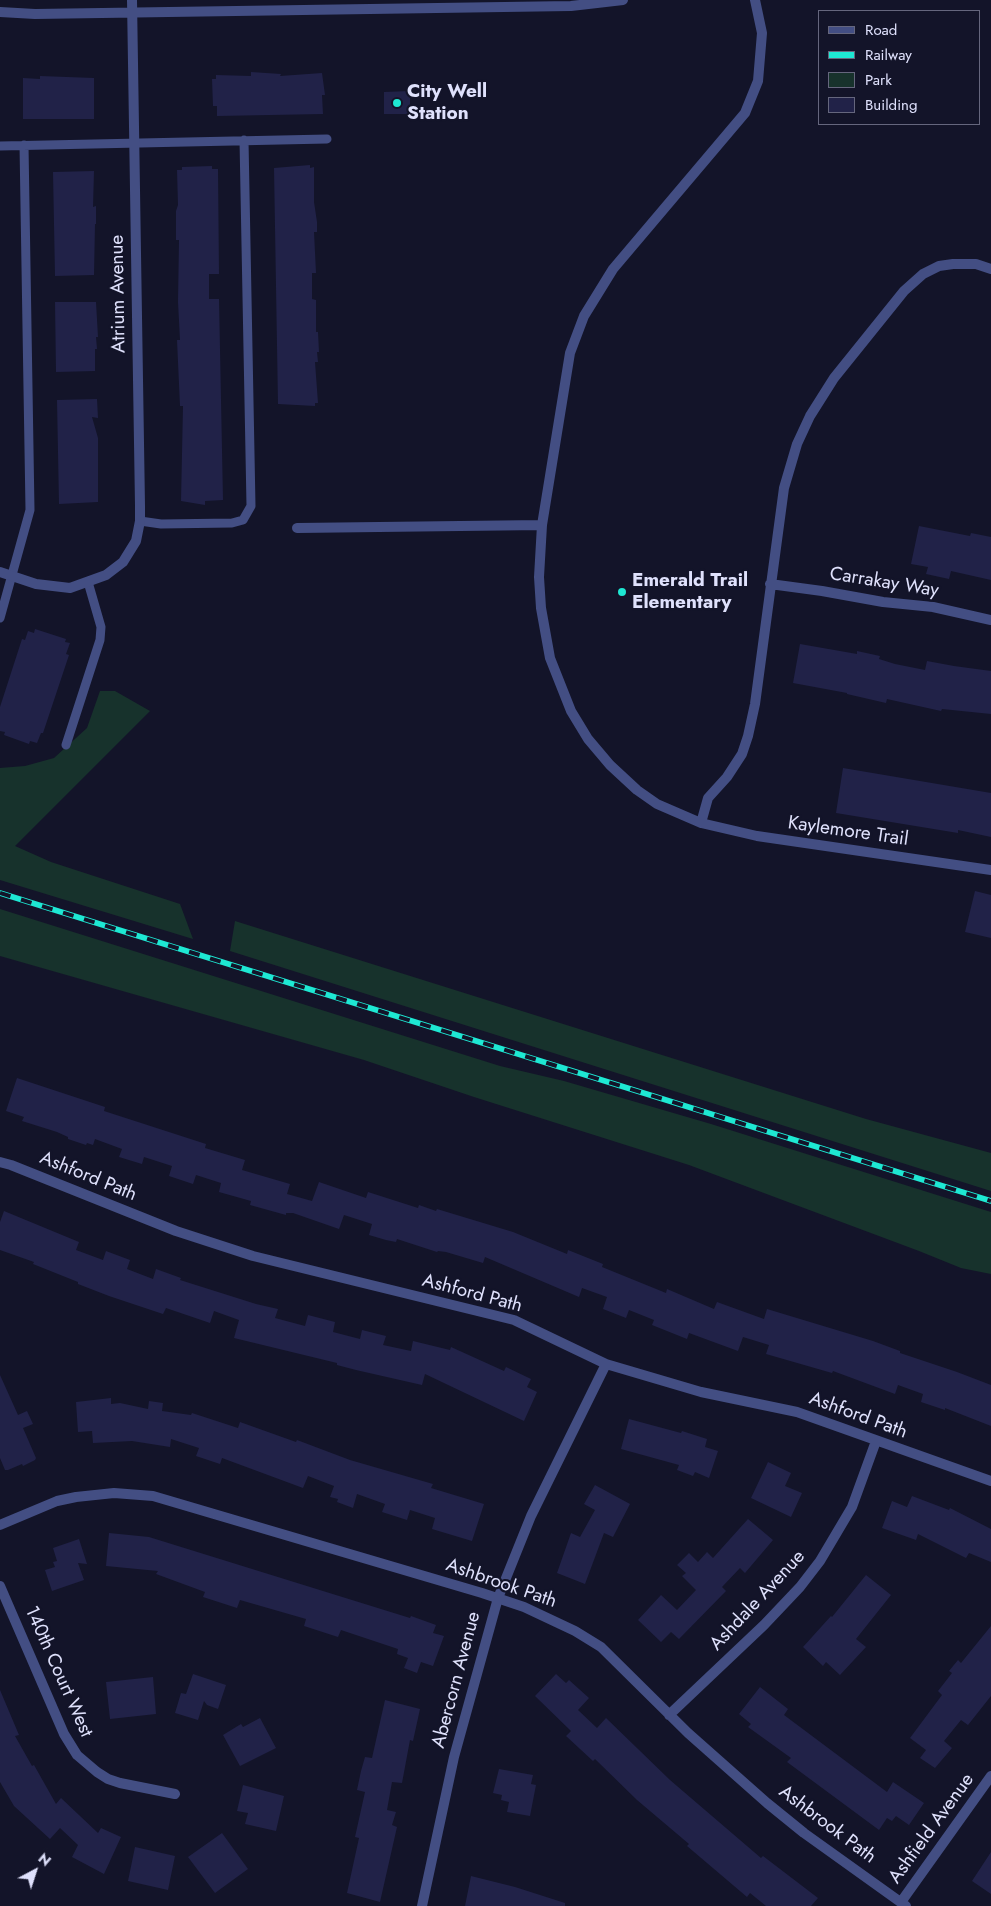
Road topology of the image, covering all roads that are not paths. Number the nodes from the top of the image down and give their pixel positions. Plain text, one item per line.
1 (132, 0) edge
2 (623, 0) edge
3 (755, 0) edge
4 (0, 12) edge
5 (132, 12) junction
6 (327, 139) dead end
7 (244, 140) junction
8 (134, 142) junction
9 (24, 145) junction
10 (0, 146) edge
11 (991, 269) edge
12 (140, 521) junction
13 (542, 524) junction
14 (297, 528) dead end
15 (0, 572) edge
16 (12, 576) junction
17 (88, 582) junction
18 (770, 584) junction
19 (0, 618) edge
20 (991, 620) edge
21 (66, 745) dead end
22 (701, 823) junction
23 (991, 870) edge
24 (0, 1162) edge
25 (606, 1364) junction
26 (876, 1441) junction
27 (991, 1481) edge
28 (0, 1525) edge
29 (0, 1586) edge
30 (498, 1598) junction
31 (669, 1715) junction
32 (991, 1776) edge
33 (175, 1794) dead end
34 (903, 1904) edge
35 (422, 1906) edge

1 - 5 street, Atrium Avenue
2 - 5 street
3 - 13 street, Kaylemore Trail
4 - 5 street
5 - 8 street, Atrium Avenue
6 - 7 lane
7 - 8 lane
7 - 12 lane
8 - 9 lane
8 - 12 street, Atrium Avenue
9 - 10 lane
9 - 16 lane
11 - 18 street
12 - 17 street, Atrium Avenue
13 - 14 street
13 - 22 street, Kaylemore Trail
15 - 16 street, Atrium Avenue
16 - 17 street, Atrium Avenue
16 - 19 lane
17 - 21 lane
18 - 20 street, Carrakay Way
18 - 22 street
22 - 23 street, Kaylemore Trail
24 - 25 street, Ashford Path
25 - 26 street, Ashford Path
25 - 30 street, Abercorn Avenue
26 - 27 street, Ashford Path
26 - 31 street, Ashdale Avenue
28 - 30 street, Ashbrook Path
29 - 33 street, 140th Court West
30 - 31 street, Ashbrook Path
30 - 35 street, Abercorn Avenue
31 - 34 street, Ashbrook Path
32 - 34 street, Ashfield Avenue

